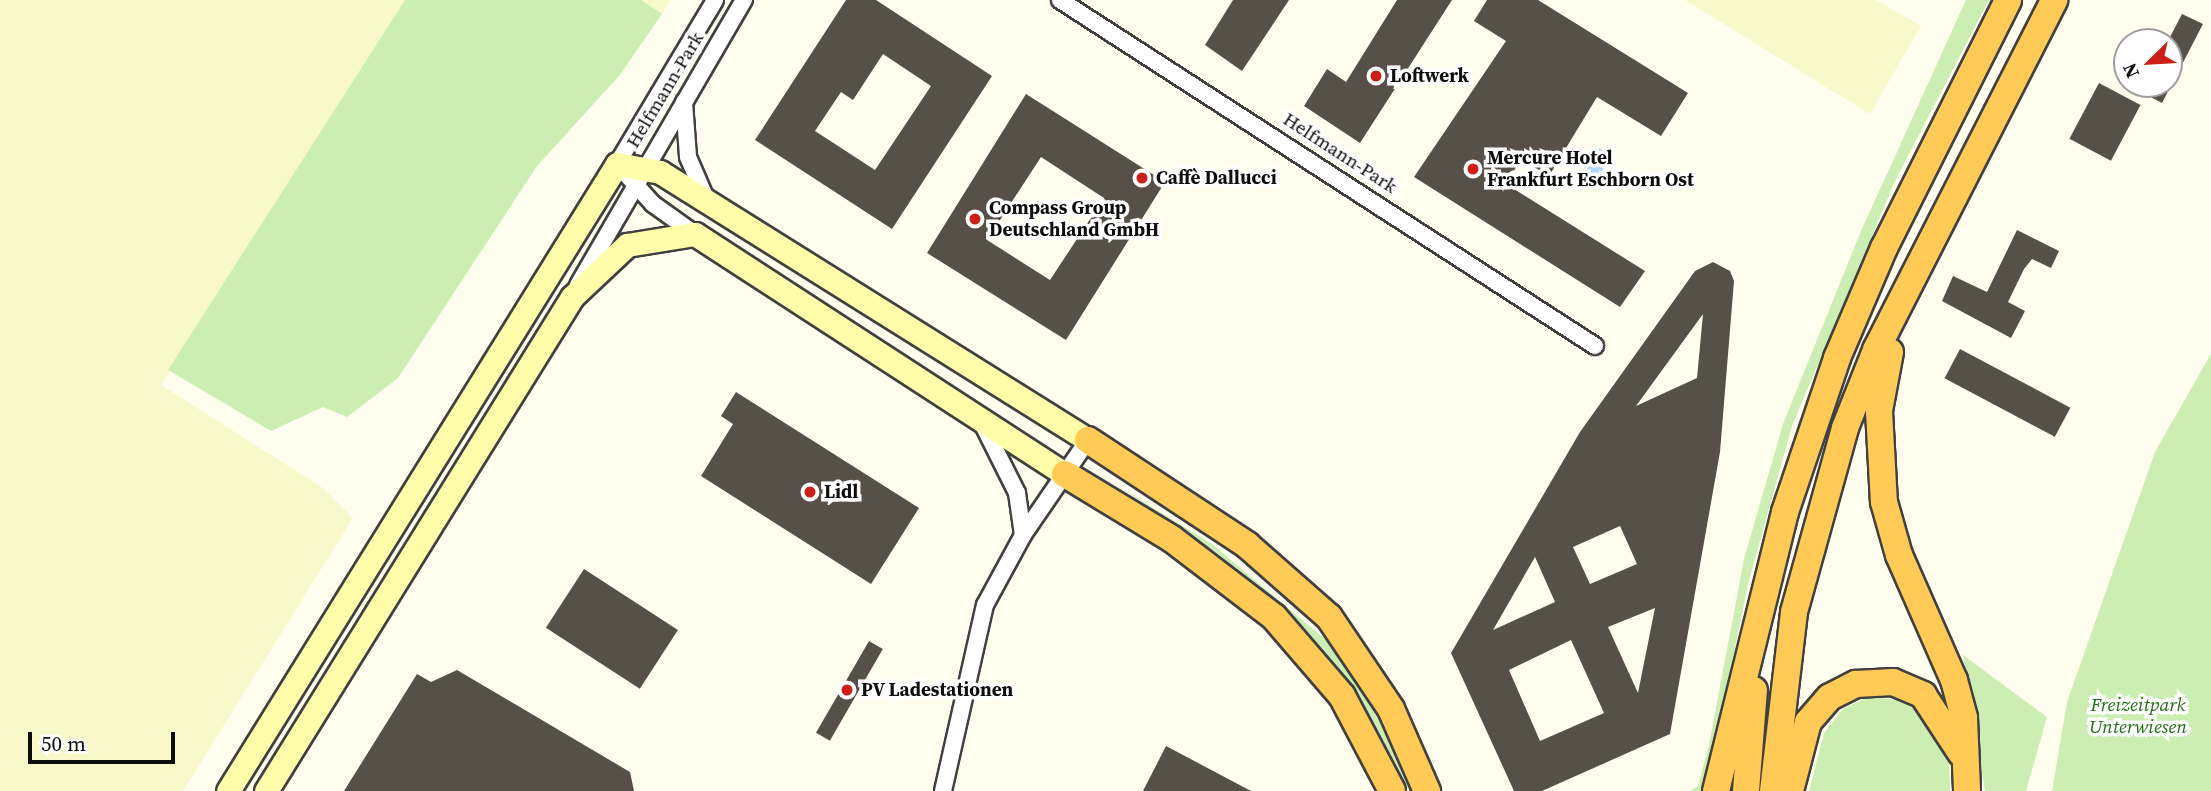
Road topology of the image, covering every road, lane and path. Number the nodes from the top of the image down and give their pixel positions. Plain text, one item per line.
1 (715, 0) edge
2 (744, 0) edge
3 (1060, 0) edge
4 (2008, 0) edge
5 (2054, 0) edge
6 (684, 101) junction
7 (617, 164) junction
8 (639, 174) junction
9 (708, 203) junction
10 (695, 234) junction
11 (1933, 235) junction
12 (572, 297) junction
13 (1595, 346) dead end
14 (977, 415) junction
15 (1088, 440) junction
16 (1065, 474) junction
17 (1023, 536) junction
18 (1759, 622) junction
19 (1965, 764) junction
20 (228, 791) edge
21 (266, 791) edge
22 (943, 791) edge
23 (1392, 791) edge
24 (1427, 791) edge
25 (1716, 791) edge
26 (1746, 791) edge
27 (1773, 791) edge
28 (1790, 791) edge
29 (1967, 791) edge

1 - 7 street, Helfmann-Park
2 - 6 street, Helfmann-Park
3 - 13 street, Helfmann-Park
4 - 18 highway
5 - 11 highway
6 - 8 street, Helfmann-Park
6 - 9 street
7 - 8 main road
7 - 20 main road
8 - 9 main road
8 - 10 street
8 - 12 street, Helfmann-Park
9 - 15 main road
10 - 12 main road
10 - 14 main road
11 - 19 highway
11 - 27 highway
12 - 21 main road
14 - 16 main road
14 - 17 street
15 - 16 street
15 - 24 highway
16 - 17 street
16 - 23 highway
17 - 22 street
18 - 25 highway
18 - 26 highway
19 - 28 highway
19 - 29 highway

